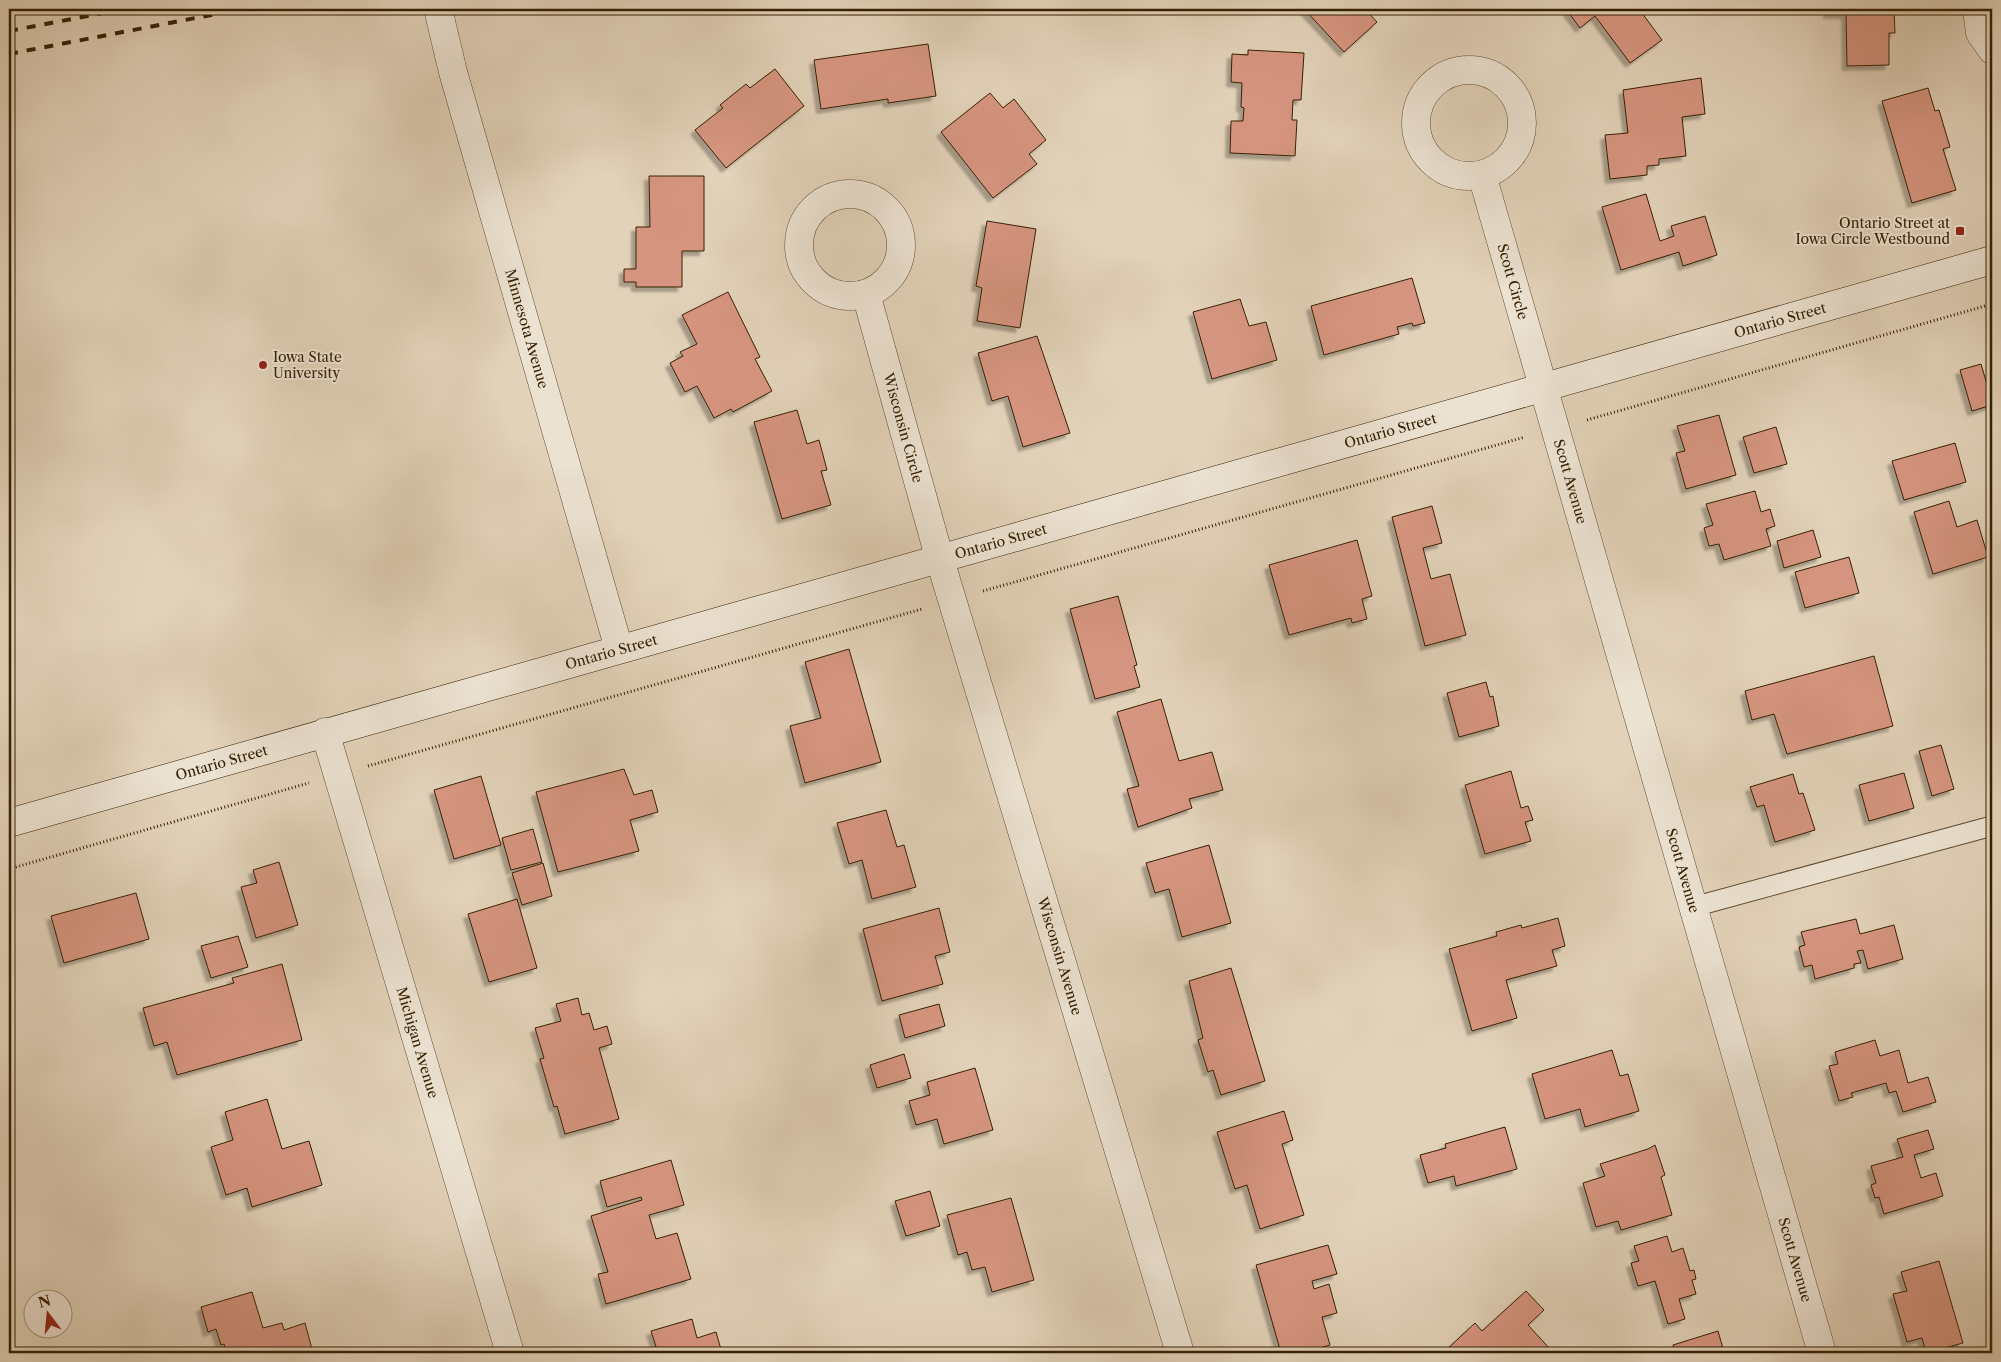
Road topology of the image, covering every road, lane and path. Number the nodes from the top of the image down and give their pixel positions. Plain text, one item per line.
1 (438, 9) edge
2 (1977, 9) edge
3 (1992, 50) edge
4 (1482, 175) dead end
5 (1992, 260) edge
6 (866, 294) dead end
7 (1992, 304) edge
8 (1543, 388) junction
9 (1588, 420) dead end
10 (1517, 439) dead end
11 (940, 560) junction
12 (992, 588) dead end
13 (922, 609) dead end
14 (619, 649) junction
15 (325, 732) junction
16 (374, 764) dead end
17 (298, 786) dead end
18 (9, 823) edge
19 (1992, 826) edge
20 (9, 869) edge
21 (1693, 907) junction
22 (510, 1353) edge
23 (1180, 1353) edge
24 (1822, 1353) edge

1 - 14 street, Minnesota Avenue
2 - 3 street
4 - 8 street, Scott Circle
5 - 8 street, Ontario Street
6 - 11 street, Wisconsin Circle
7 - 9 path
8 - 11 street, Ontario Street
8 - 21 street, Scott Avenue
10 - 12 path
11 - 14 street, Ontario Street
11 - 23 street, Wisconsin Avenue
13 - 16 path
14 - 15 street, Ontario Street
15 - 18 street, Ontario Street
15 - 22 street, Michigan Avenue
17 - 20 path
19 - 21 lane
21 - 24 street, Scott Avenue

